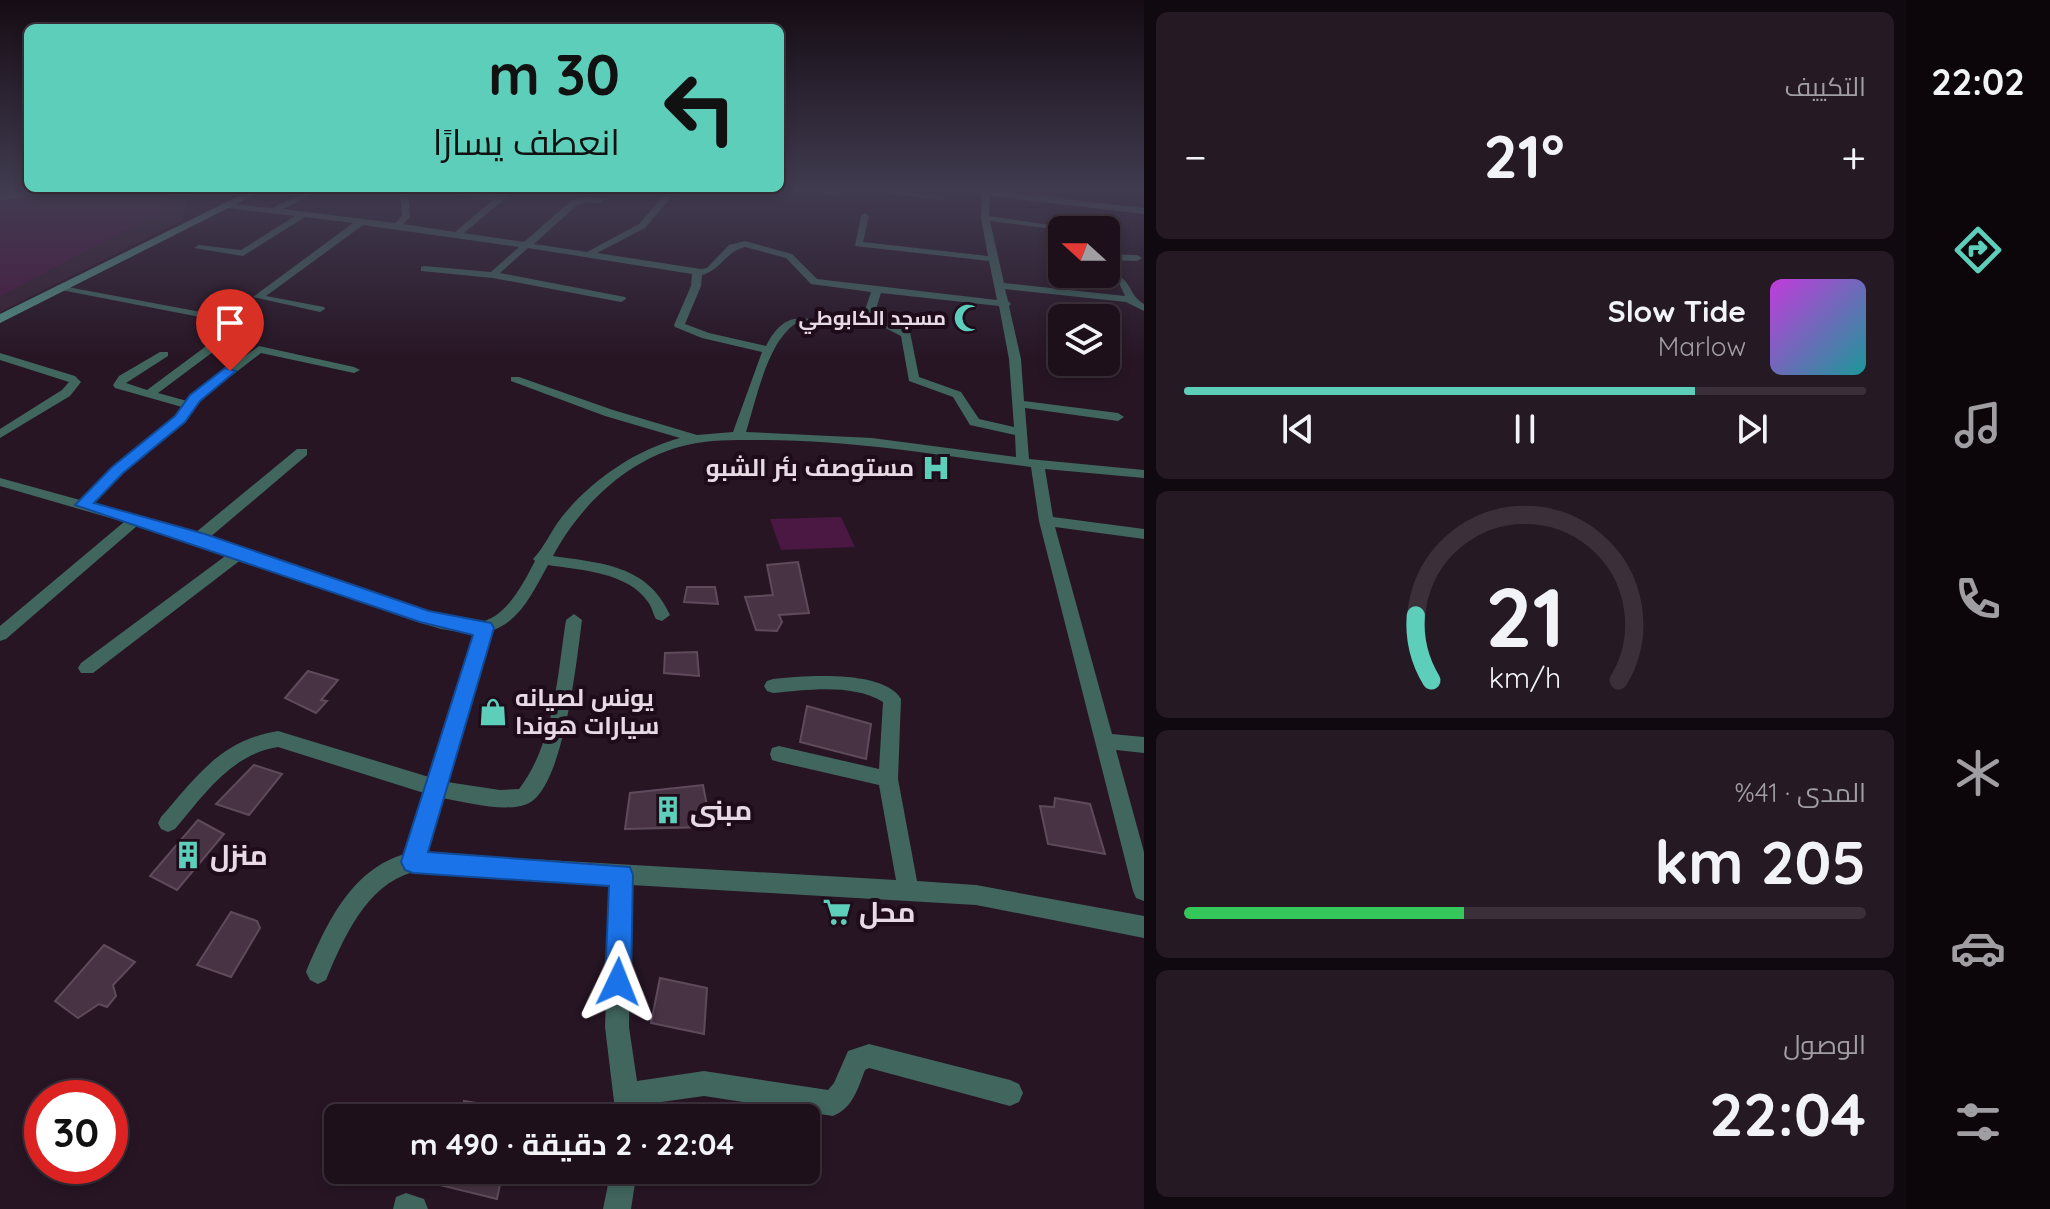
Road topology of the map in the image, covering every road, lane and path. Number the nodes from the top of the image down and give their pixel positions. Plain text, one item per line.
1 (143, 246) edge
2 (253, 246) edge
3 (327, 246) edge
4 (524, 246) edge
5 (541, 246) edge
6 (598, 246) edge
7 (737, 246) edge
8 (754, 246) edge
9 (868, 246) edge
10 (991, 246) edge
11 (199, 248) dead end
12 (589, 255) junction
13 (1120, 257) edge
14 (1137, 258) dead end
15 (994, 259) junction
16 (424, 269) dead end
17 (697, 271) junction
18 (493, 275) junction
19 (1120, 279) edge
20 (1002, 286) junction
21 (61, 287) junction
22 (877, 290) junction
23 (621, 299) dead end
24 (1132, 299) junction
25 (1006, 304) junction
26 (1144, 308) edge
27 (320, 309) dead end
28 (869, 316) junction
29 (0, 319) edge
30 (768, 350) junction
31 (164, 354) dead end
32 (0, 356) edge
33 (354, 370) dead end
34 (515, 379) dead end
35 (149, 394) junction
36 (1019, 404) junction
37 (190, 406) junction
38 (1118, 417) dead end
39 (1022, 433) junction
40 (0, 434) edge
41 (738, 436) junction
42 (698, 440) junction
43 (302, 452) dead end
44 (1030, 462) junction
45 (1144, 474) edge
46 (0, 482) edge
47 (83, 505) junction
48 (136, 519) junction
49 (1046, 521) junction
50 (1144, 534) edge
51 (199, 538) junction
52 (240, 553) junction
53 (541, 559) junction
54 (662, 615) dead end
55 (574, 620) dead end
56 (484, 628) junction
57 (0, 635) edge
58 (87, 668) dead end
59 (773, 686) dead end
60 (1104, 741) junction
61 (1144, 745) edge
62 (779, 754) dead end
63 (888, 779) junction
64 (434, 786) junction
65 (168, 823) dead end
66 (413, 862) junction
67 (621, 875) junction
68 (908, 890) junction
69 (1144, 891) edge
70 (1144, 927) edge
71 (318, 972) dead end
72 (1010, 1093) dead end
73 (628, 1104) edge
74 (634, 1104) edge
75 (621, 1184) edge
76 (617, 1209) edge

1 - 21 main road
2 - 11 street
3 - 27 street
4 - 18 street
5 - 12 street
6 - 12 street
7 - 17 street
8 - 22 street
9 - 15 street
10 - 15 street
12 - 17 street
13 - 14 street
15 - 20 street
16 - 18 street
17 - 30 street
18 - 23 street
19 - 24 street
20 - 24 street
20 - 25 street
21 - 29 main road
21 - 35 street
22 - 25 street
22 - 28 street
24 - 26 street
25 - 36 street
28 - 30 street
28 - 39 street
30 - 41 street
31 - 35 street
32 - 40 street
33 - 37 street
34 - 42 street
35 - 37 street
36 - 38 street
36 - 39 street
37 - 47 street
39 - 44 street
41 - 42 street
41 - 44 street
42 - 53 street
43 - 51 street
44 - 45 street
44 - 49 street
46 - 47 street
47 - 48 street
48 - 51 street
48 - 57 street
49 - 50 street
49 - 60 street
51 - 52 street
52 - 56 street
52 - 58 street
53 - 54 street
53 - 56 street
55 - 64 street
56 - 64 street
59 - 63 street
60 - 61 street
60 - 69 street
62 - 63 street
63 - 68 street
64 - 65 street
64 - 66 street
66 - 67 street
66 - 71 street
67 - 68 street
67 - 73 street
68 - 70 street
72 - 74 street
75 - 76 street

